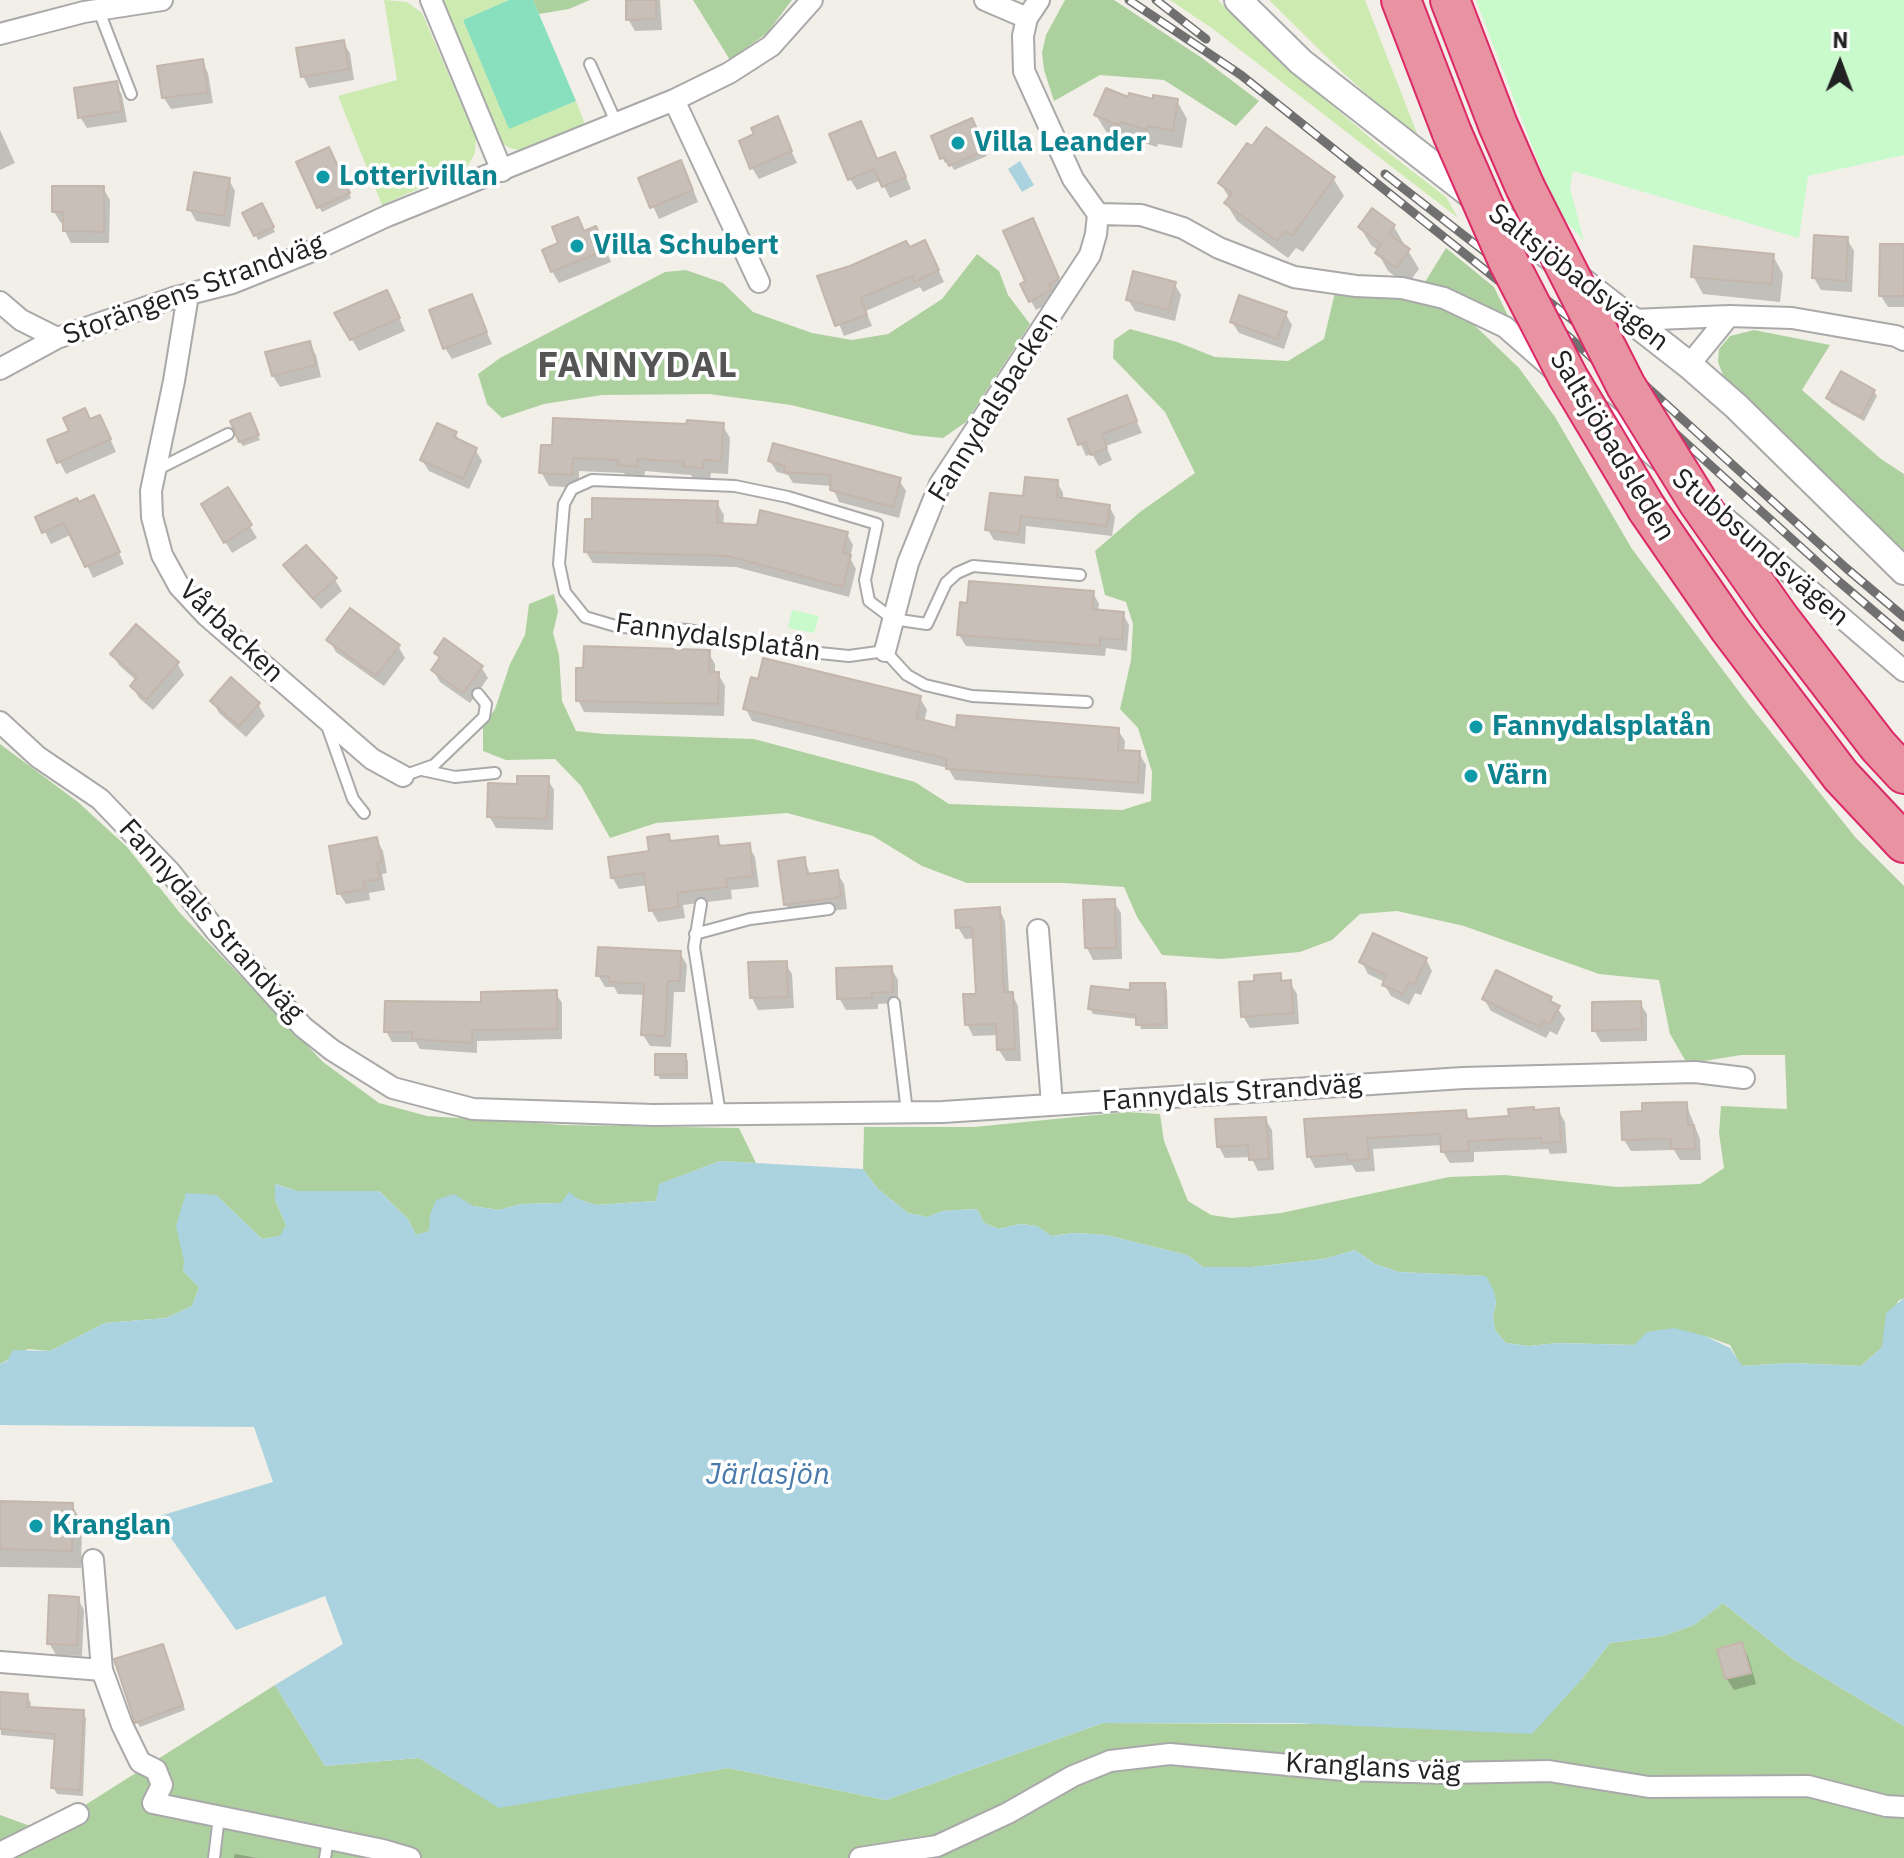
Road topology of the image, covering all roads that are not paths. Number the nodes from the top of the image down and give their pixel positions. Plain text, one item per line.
1 (162, 0) edge
2 (431, 0) edge
3 (812, 0) edge
4 (985, 0) edge
5 (1039, 0) edge
6 (1238, 0) edge
7 (1401, 0) edge
8 (1450, 0) edge
9 (88, 8) edge
10 (1027, 18) junction
11 (0, 34) edge
12 (590, 64) dead end
13 (131, 94) dead end
14 (674, 100) junction
15 (616, 122) junction
16 (502, 171) junction
17 (1098, 214) junction
18 (759, 282) dead end
19 (188, 295) junction
20 (0, 302) edge
21 (1729, 316) junction
22 (1632, 320) junction
23 (57, 338) junction
24 (1904, 340) edge
25 (1689, 365) junction
26 (0, 369) edge
27 (228, 434) dead end
28 (156, 470) junction
29 (1904, 571) edge
30 (1080, 575) dead end
31 (893, 619) junction
32 (885, 651) junction
33 (1904, 671) edge
34 (478, 694) dead end
35 (1087, 702) dead end
36 (324, 717) junction
37 (0, 722) edge
38 (412, 773) junction
39 (495, 773) dead end
40 (1904, 774) edge
41 (364, 813) dead end
42 (1904, 843) edge
43 (701, 904) dead end
44 (829, 909) dead end
45 (1038, 930) dead end
46 (695, 934) junction
47 (894, 1003) dead end
48 (1744, 1078) dead end
49 (1052, 1104) junction
50 (907, 1112) junction
51 (720, 1114) junction
52 (93, 1560) dead end
53 (0, 1662) edge
54 (102, 1670) junction
55 (1904, 1807) edge
56 (78, 1814) dead end
57 (219, 1817) junction
58 (326, 1848) edge
59 (0, 1853) edge
60 (214, 1858) edge
61 (410, 1858) edge
62 (860, 1858) edge

1 - 9 street
2 - 16 street
3 - 14 street, Storängens Strandväg
4 - 10 street
5 - 10 street
6 - 22 street, Saltsjöbadsvägen
7 - 42 highway, Saltsjöbadsleden, bridge
8 - 40 highway, Saltsjöbadsleden, bridge
9 - 11 street
9 - 13 lane
10 - 17 street
12 - 15 lane
14 - 15 street, Storängens Strandväg
14 - 18 street
15 - 16 street, Storängens Strandväg
16 - 19 street, Storängens Strandväg
17 - 31 street, Fannydalsbacken
17 - 33 street, Stubbsundsvägen
19 - 23 street, Storängens Strandväg
19 - 28 street, Vårbacken
20 - 23 street
21 - 22 street
21 - 24 street
21 - 25 street
22 - 25 street, Saltsjöbadsvägen
23 - 26 street, Storängens Strandväg
25 - 29 street, Saltsjöbadsvägen
27 - 28 lane
28 - 36 street, Vårbacken
30 - 31 lane
31 - 32 street, Fannydalsbacken
31 - 32 lane, Fannydalsplatån
32 - 35 lane
34 - 38 lane
36 - 38 street, Vårbacken
36 - 41 lane
37 - 51 street, Fannydals Strandväg
38 - 39 lane
43 - 46 lane
44 - 46 lane
45 - 49 street
46 - 51 lane
47 - 50 lane
48 - 49 street, Fannydals Strandväg
49 - 50 street, Fannydals Strandväg
50 - 51 street, Fannydals Strandväg
52 - 54 street
53 - 54 street
54 - 57 street
55 - 62 street, Kranglans väg
56 - 59 street
57 - 58 street
57 - 60 lane
58 - 61 street

